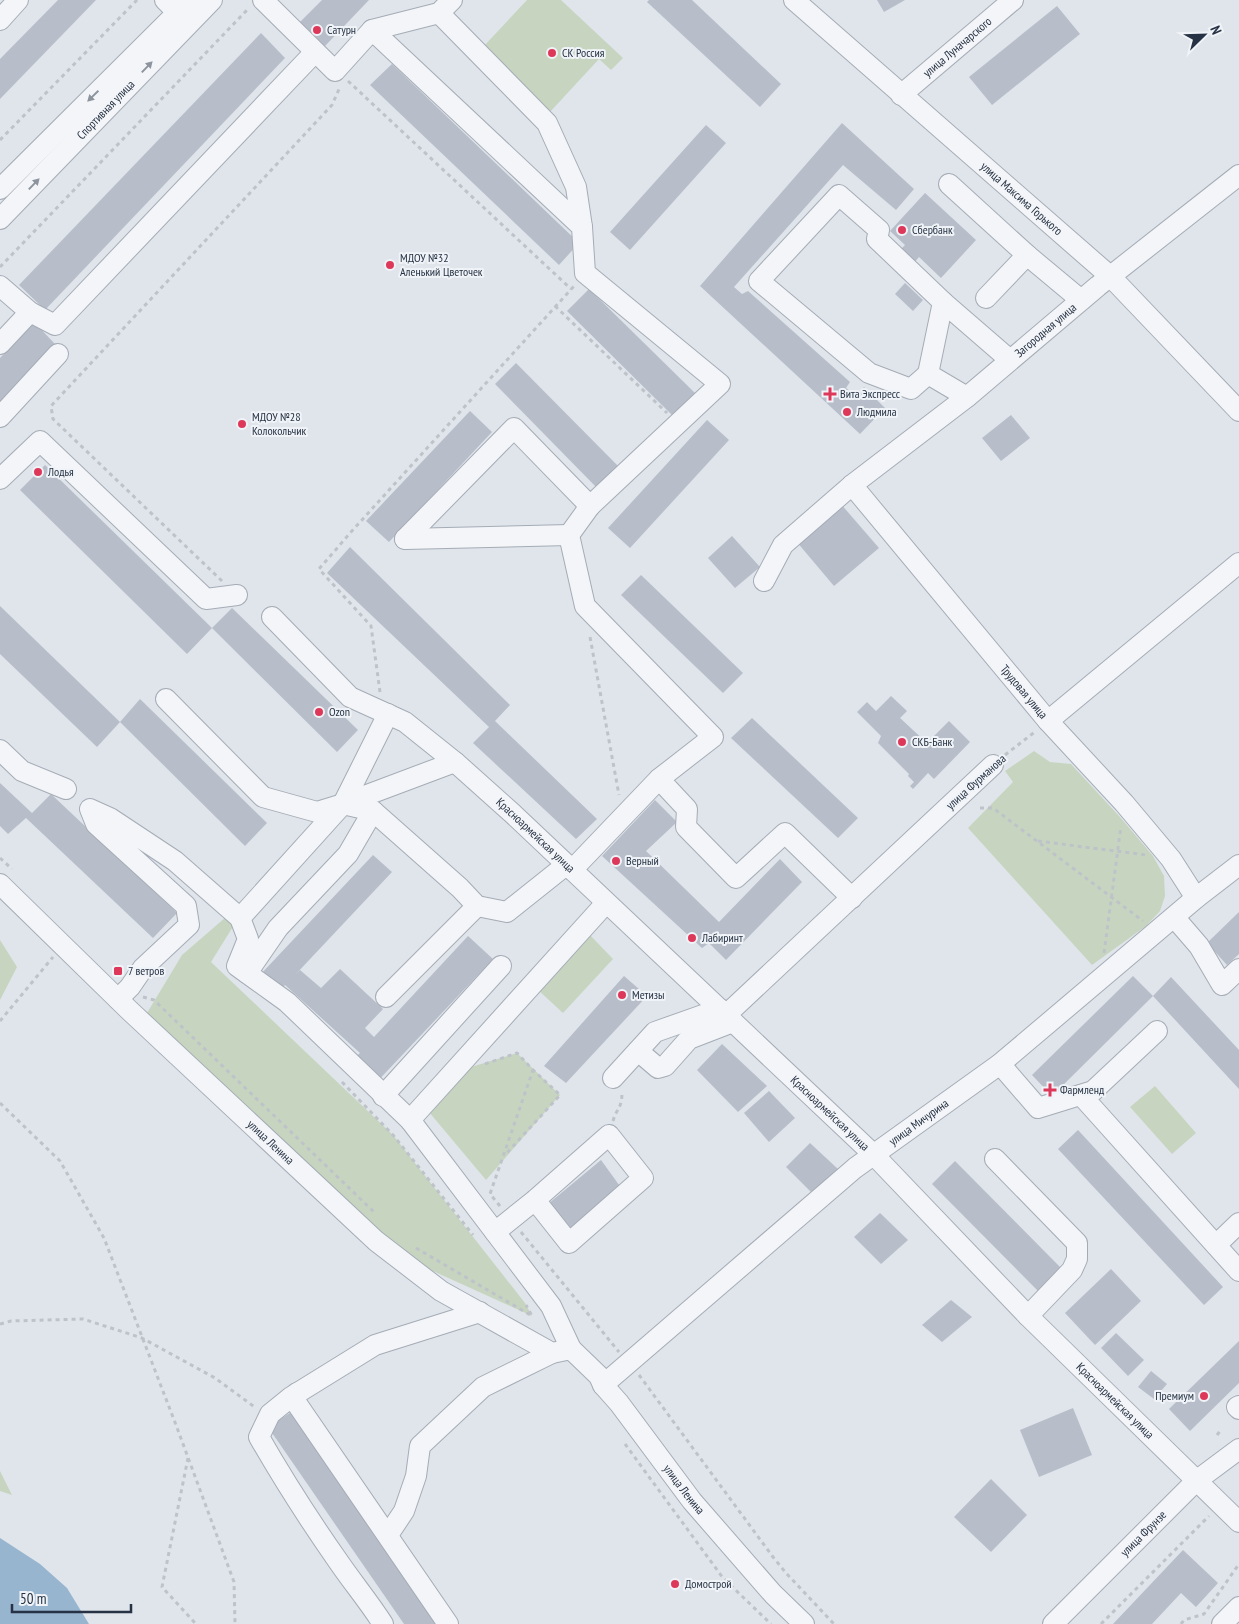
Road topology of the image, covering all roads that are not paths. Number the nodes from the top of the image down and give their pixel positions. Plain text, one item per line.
1 (18, 0) edge
2 (212, 0) edge
3 (794, 0) edge
4 (1013, 0) edge
5 (177, 4) edge
6 (257, 4) edge
7 (445, 6) edge
8 (0, 20) edge
9 (372, 30) junction
10 (315, 52) junction
11 (901, 95) junction
12 (1239, 175) edge
13 (949, 184) dead end
14 (0, 189) edge
15 (0, 219) edge
16 (582, 227) junction
17 (1027, 255) junction
18 (1111, 277) junction
19 (0, 286) edge
20 (986, 298) dead end
21 (1081, 300) junction
22 (943, 302) junction
23 (30, 312) junction
24 (0, 344) edge
25 (58, 354) dead end
26 (1010, 360) junction
27 (928, 374) junction
28 (967, 397) junction
29 (1239, 410) edge
30 (0, 417) edge
31 (0, 479) edge
32 (852, 485) junction
33 (590, 506) junction
34 (569, 535) junction
35 (1239, 563) edge
36 (764, 581) dead end
37 (237, 595) road end
38 (272, 617) dead end
39 (166, 698) dead end
40 (396, 718) junction
41 (1048, 721) junction
42 (0, 750) edge
43 (455, 762) junction
44 (993, 765) road end
45 (659, 779) junction
46 (66, 789) dead end
47 (343, 804) junction
48 (373, 811) junction
49 (1239, 865) edge
50 (569, 867) junction
51 (0, 884) edge
52 (852, 898) junction
53 (1196, 898) junction
54 (606, 903) junction
55 (478, 906) junction
56 (1174, 917) junction
57 (240, 918) junction
58 (501, 966) dead end
59 (1239, 969) edge
60 (247, 973) junction
61 (386, 997) dead end
62 (118, 999) junction
63 (727, 1015) junction
64 (1157, 1031) dead end
65 (638, 1051) junction
66 (1000, 1064) junction
67 (617, 1074) road end
68 (1081, 1095) junction
69 (383, 1096) junction
70 (410, 1120) junction
71 (872, 1154) junction
72 (995, 1159) dead end
73 (535, 1200) junction
74 (1239, 1223) edge
75 (487, 1238) junction
76 (1216, 1245) junction
77 (1239, 1271) edge
78 (480, 1312) junction
79 (1028, 1316) junction
80 (561, 1351) junction
81 (603, 1385) junction
82 (297, 1393) junction
83 (1239, 1449) edge
84 (1196, 1481) junction
85 (1239, 1522) edge
86 (388, 1534) junction
87 (1239, 1607) edge
88 (383, 1624) edge
89 (448, 1624) edge
90 (804, 1624) edge
91 (1053, 1624) edge
92 (1222, 1624) edge

1 - 8 street
15 -> 2 street, Спортивная улица
3 - 11 street, улица Максима Горького
4 - 11 street, улица Луначарского
5 -> 14 street, Спортивная улица
6 - 10 street
7 - 9 street
7 - 16 street
9 - 10 street
9 - 16 street
10 - 23 street
11 - 18 street, улица Максима Горького
12 - 18 street, Загородная улица
13 - 17 street
16 - 33 street
17 - 20 street
17 - 21 street
18 - 21 street, Загородная улица
18 - 29 street, улица Максима Горького
19 - 23 street
21 - 26 street, Загородная улица
22 - 26 street
22 - 27 street
22 - 27 street
23 - 24 street
25 - 30 street
26 - 28 street, Загородная улица
27 - 28 street
28 - 32 street, Загородная улица
31 - 37 street
32 - 36 street, Загородная улица
32 - 41 street, Трудовая улица
33 - 34 street
33 - 34 street
34 - 45 street
35 - 41 street
38 - 40 street, Красноармейская улица
39 - 47 street
40 - 43 street, Красноармейская улица
40 - 47 street
41 - 53 street, Трудовая улица
42 - 46 street
43 - 47 street
43 - 50 street, Красноармейская улица
44 - 52 street, улица Фурманова
45 - 50 street
45 - 52 street
47 - 48 street
47 - 57 street
48 - 55 street
48 - 60 street
49 - 53 street, улица Мичурина
50 - 54 street, Красноармейская улица
50 - 55 street
51 - 62 street, улица Ленина
52 - 63 street, улица Фурманова
53 - 56 street, улица Мичурина
54 - 63 street, Красноармейская улица
54 - 70 street
55 - 61 street
56 - 59 street
56 - 66 street, улица Мичурина
57 - 60 street
57 - 62 street
58 - 69 street
60 - 69 street, улица Ленина
62 - 78 street, улица Ленина
63 - 65 street
63 - 65 street
63 - 71 street, Красноармейская улица
64 - 68 street
65 - 67 street
66 - 68 street
66 - 71 street, улица Мичурина
68 - 76 street
69 - 70 street, улица Ленина
70 - 75 street, улица Ленина
71 - 79 street, Красноармейская улица
71 - 81 street, улица Мичурина
72 - 79 street
73 - 73 street
73 - 75 street
74 - 76 street
75 - 80 street, улица Ленина
76 - 77 street
78 - 80 street, улица Ленина
78 - 82 street
79 - 84 street, Красноармейская улица
80 - 81 street, улица Ленина
80 - 86 street
81 - 90 street, улица Ленина
82 - 86 street
82 - 88 street
83 - 84 street, улица Фрунзе
84 - 85 street, Красноармейская улица
84 - 91 street, улица Фрунзе
86 - 89 street
87 - 92 street

